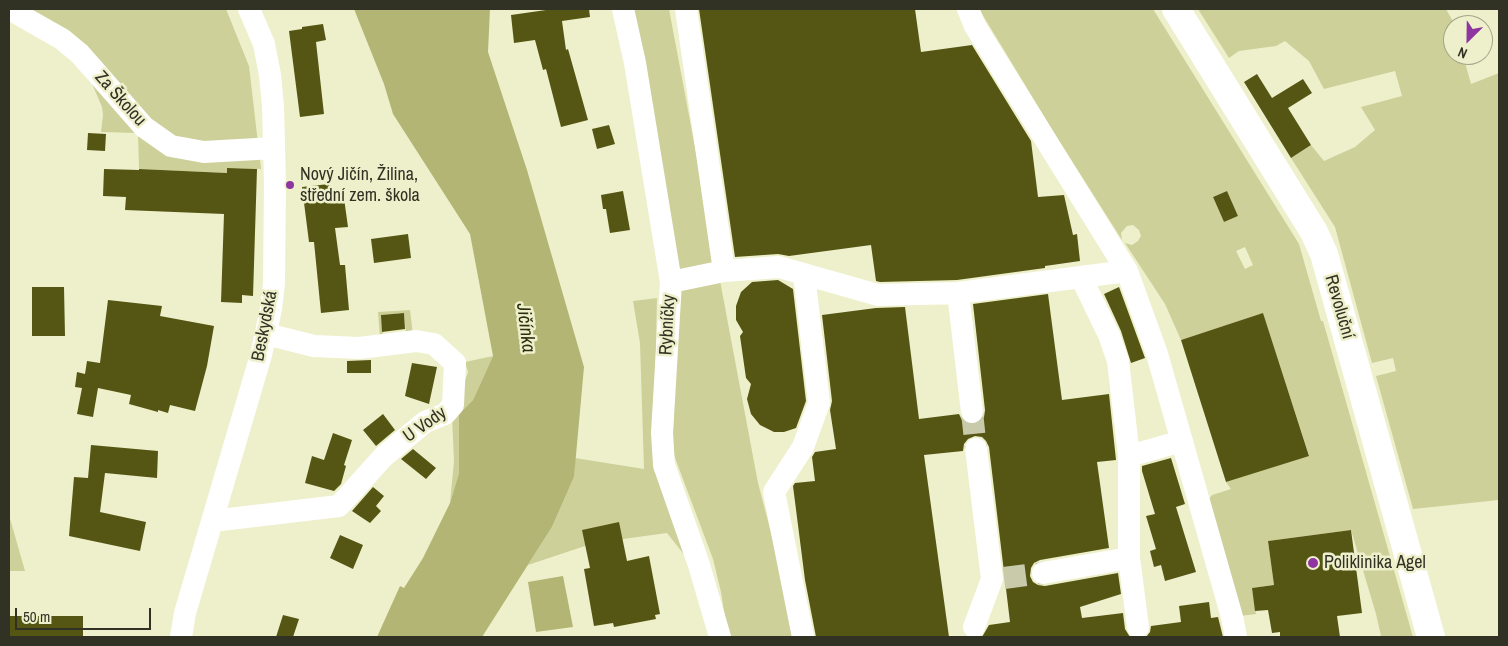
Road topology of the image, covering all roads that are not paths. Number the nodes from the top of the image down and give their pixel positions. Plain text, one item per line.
1 (9, 9) edge
2 (249, 9) edge
3 (623, 9) edge
4 (686, 9) edge
5 (968, 9) edge
6 (1176, 9) edge
7 (274, 148) junction
8 (1127, 271) junction
9 (724, 272) junction
10 (804, 274) junction
11 (1081, 277) junction
12 (671, 282) junction
13 (958, 293) junction
14 (266, 334) junction
15 (972, 412) tunnel mouth
16 (1182, 441) junction
17 (976, 449) tunnel mouth
18 (1129, 456) junction
19 (212, 521) junction
20 (1129, 558) junction
21 (1043, 573) tunnel mouth
22 (974, 627) dead end
23 (1138, 627) dead end
24 (181, 637) edge
25 (720, 637) edge
26 (803, 637) edge
27 (1236, 637) edge
28 (1432, 637) edge

1 - 7 street, Za Školou
2 - 7 street, Beskydská
3 - 12 street, Rybníčky
4 - 9 street
5 - 8 street
6 - 28 main road, Revoluční
7 - 14 street, Beskydská
8 - 11 street
8 - 16 street
9 - 10 street
9 - 12 street
10 - 13 street
10 - 26 street
11 - 13 street
11 - 18 street
12 - 25 street, Rybníčky
13 - 15 street
14 - 19 street, Beskydská
14 - 19 street, U Vody
16 - 18 street
16 - 27 street
17 - 22 street
18 - 20 street
19 - 24 street, Beskydská
20 - 21 street
20 - 23 street

